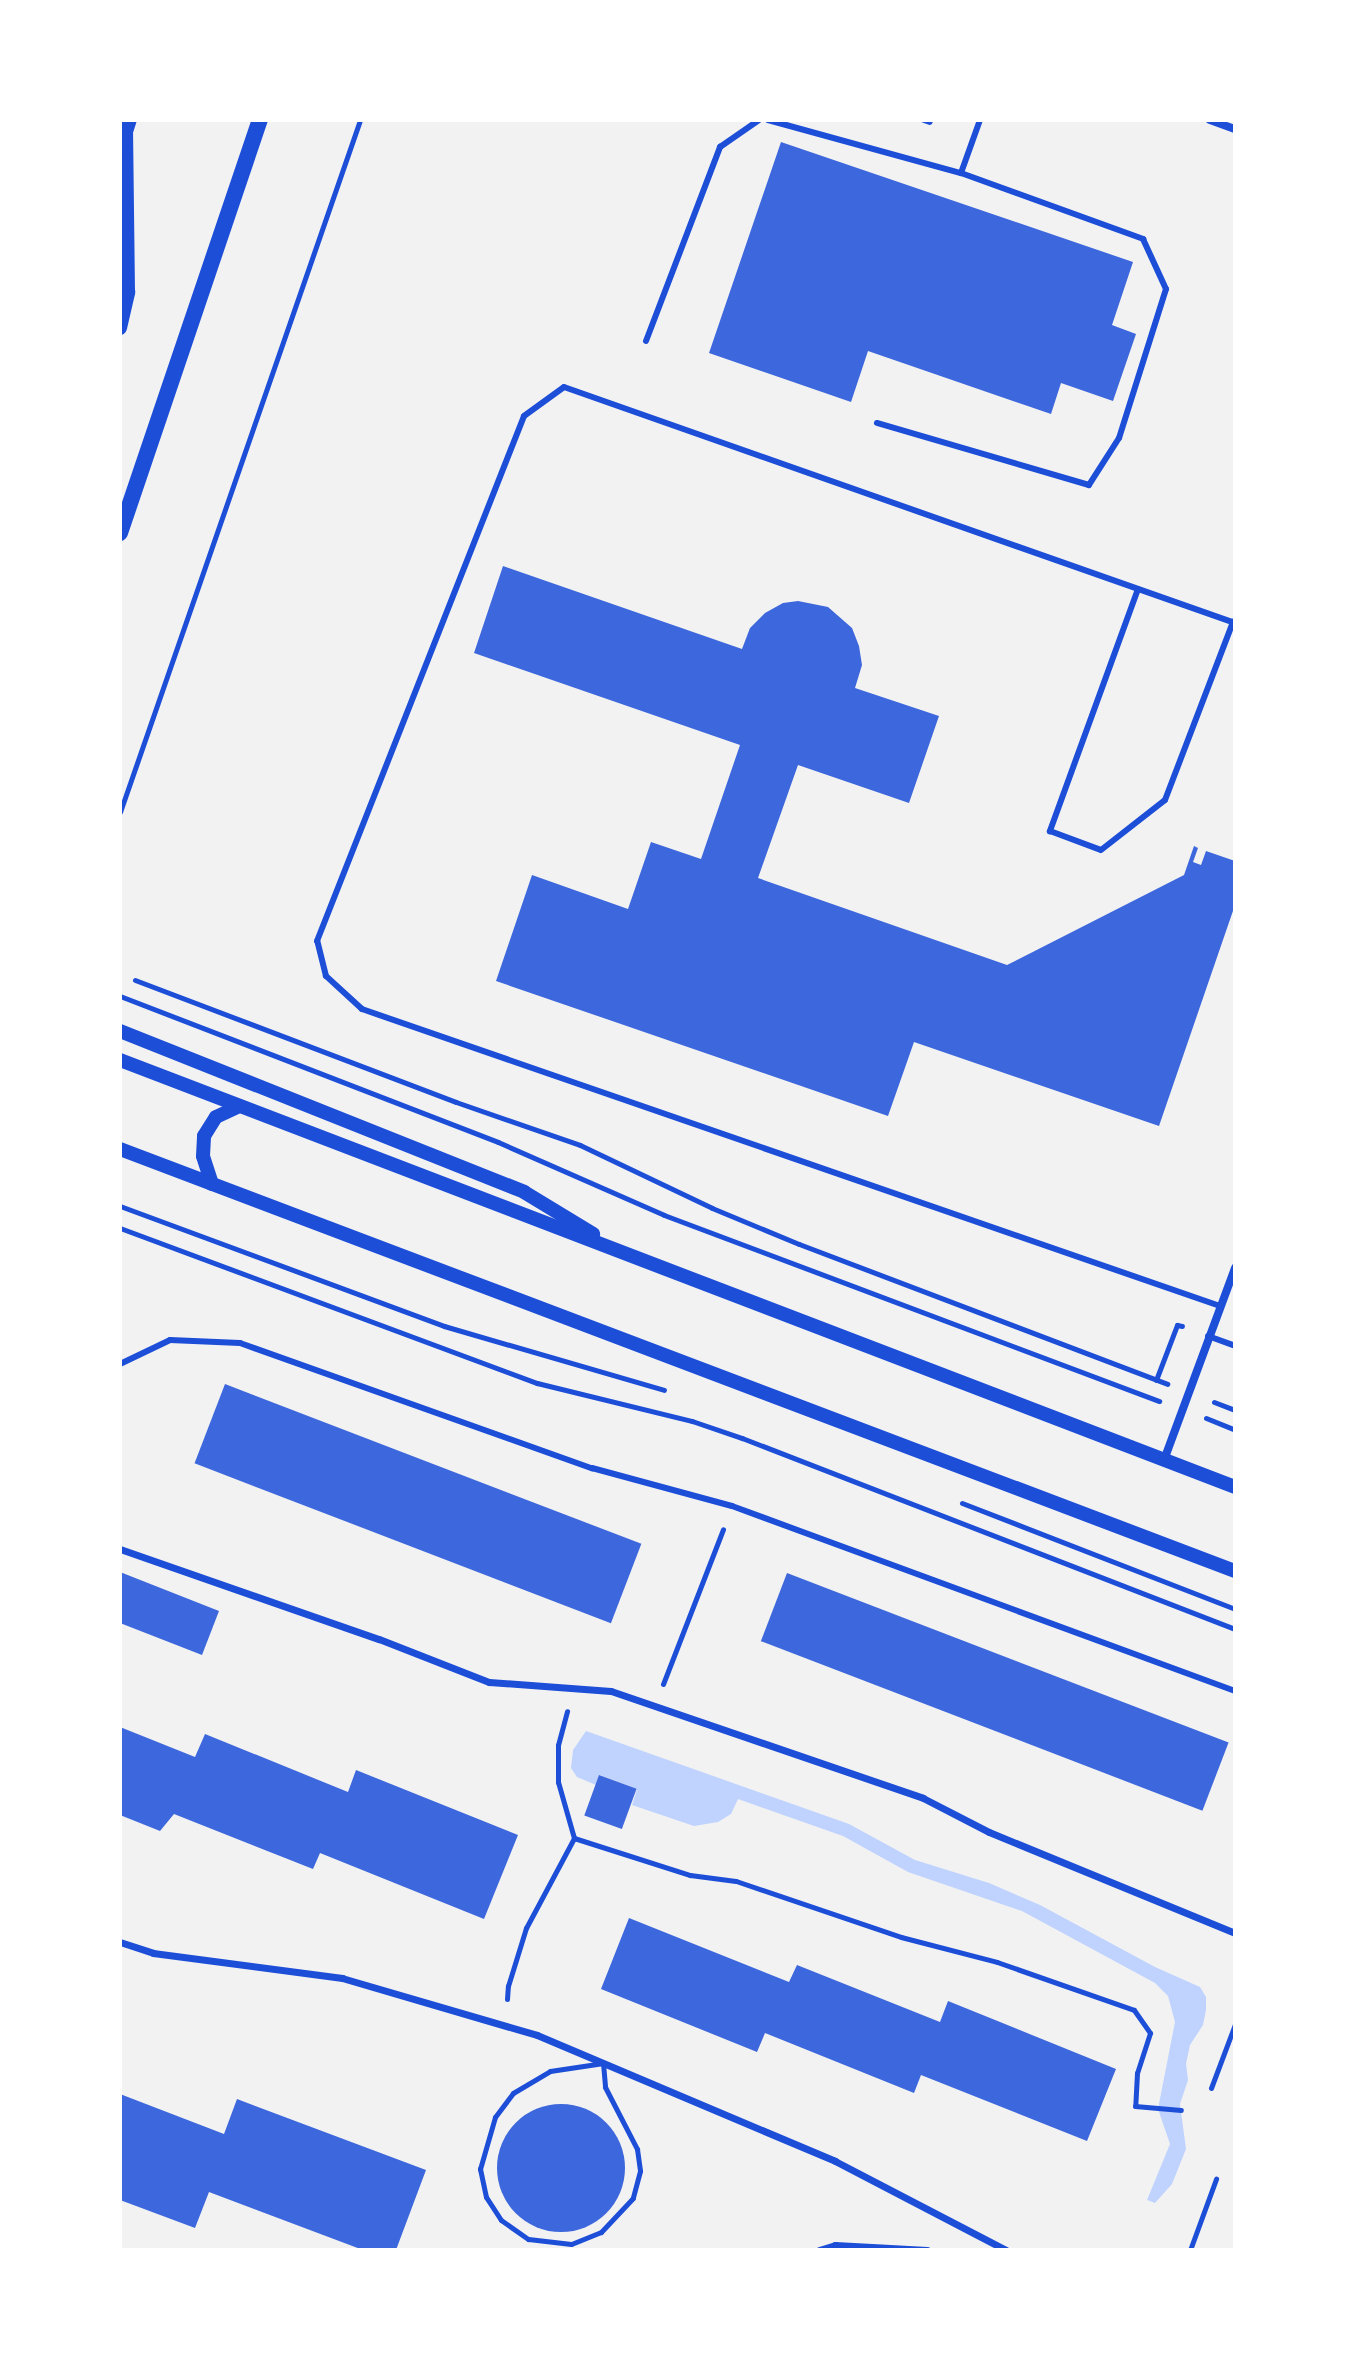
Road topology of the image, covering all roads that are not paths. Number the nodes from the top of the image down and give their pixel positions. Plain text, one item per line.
1 (260, 120) edge
2 (759, 120) edge
3 (768, 120) edge
4 (980, 120) edge
5 (1210, 120) edge
6 (128, 124) edge
7 (1235, 129) edge
8 (120, 147) edge
9 (961, 173) junction
10 (120, 328) edge
11 (646, 341) dead end
12 (877, 423) dead end
13 (120, 533) edge
14 (1138, 589) junction
15 (1234, 622) edge
16 (120, 1031) edge
17 (120, 1060) edge
18 (240, 1106) junction
19 (120, 1149) edge
20 (212, 1184) junction
21 (624, 1253) junction
22 (1235, 1268) edge
23 (1220, 1306) junction
24 (1208, 1336) junction
25 (1235, 1346) edge
26 (120, 1364) edge
27 (1164, 1460) junction
28 (1235, 1487) edge
29 (120, 1549) edge
30 (1235, 1571) edge
31 (1235, 1691) edge
32 (1235, 1933) edge
33 (120, 1942) edge
34 (819, 2250) edge
35 (927, 2250) edge
36 (1006, 2250) edge

1 - 13 main road
2 - 11 lane
3 - 9 lane
4 - 9 lane
5 - 7 street
6 - 8 main road
6 - 10 street
9 - 12 lane
14 - 15 lane
14 - 15 lane
14 - 23 lane
16 - 21 street
17 - 18 street
18 - 20 street
18 - 21 street
19 - 20 street
20 - 30 street
21 - 27 street
22 - 23 street
23 - 24 street
24 - 25 lane
24 - 27 street
26 - 31 lane
27 - 28 street
29 - 32 street
33 - 36 street
34 - 35 street

